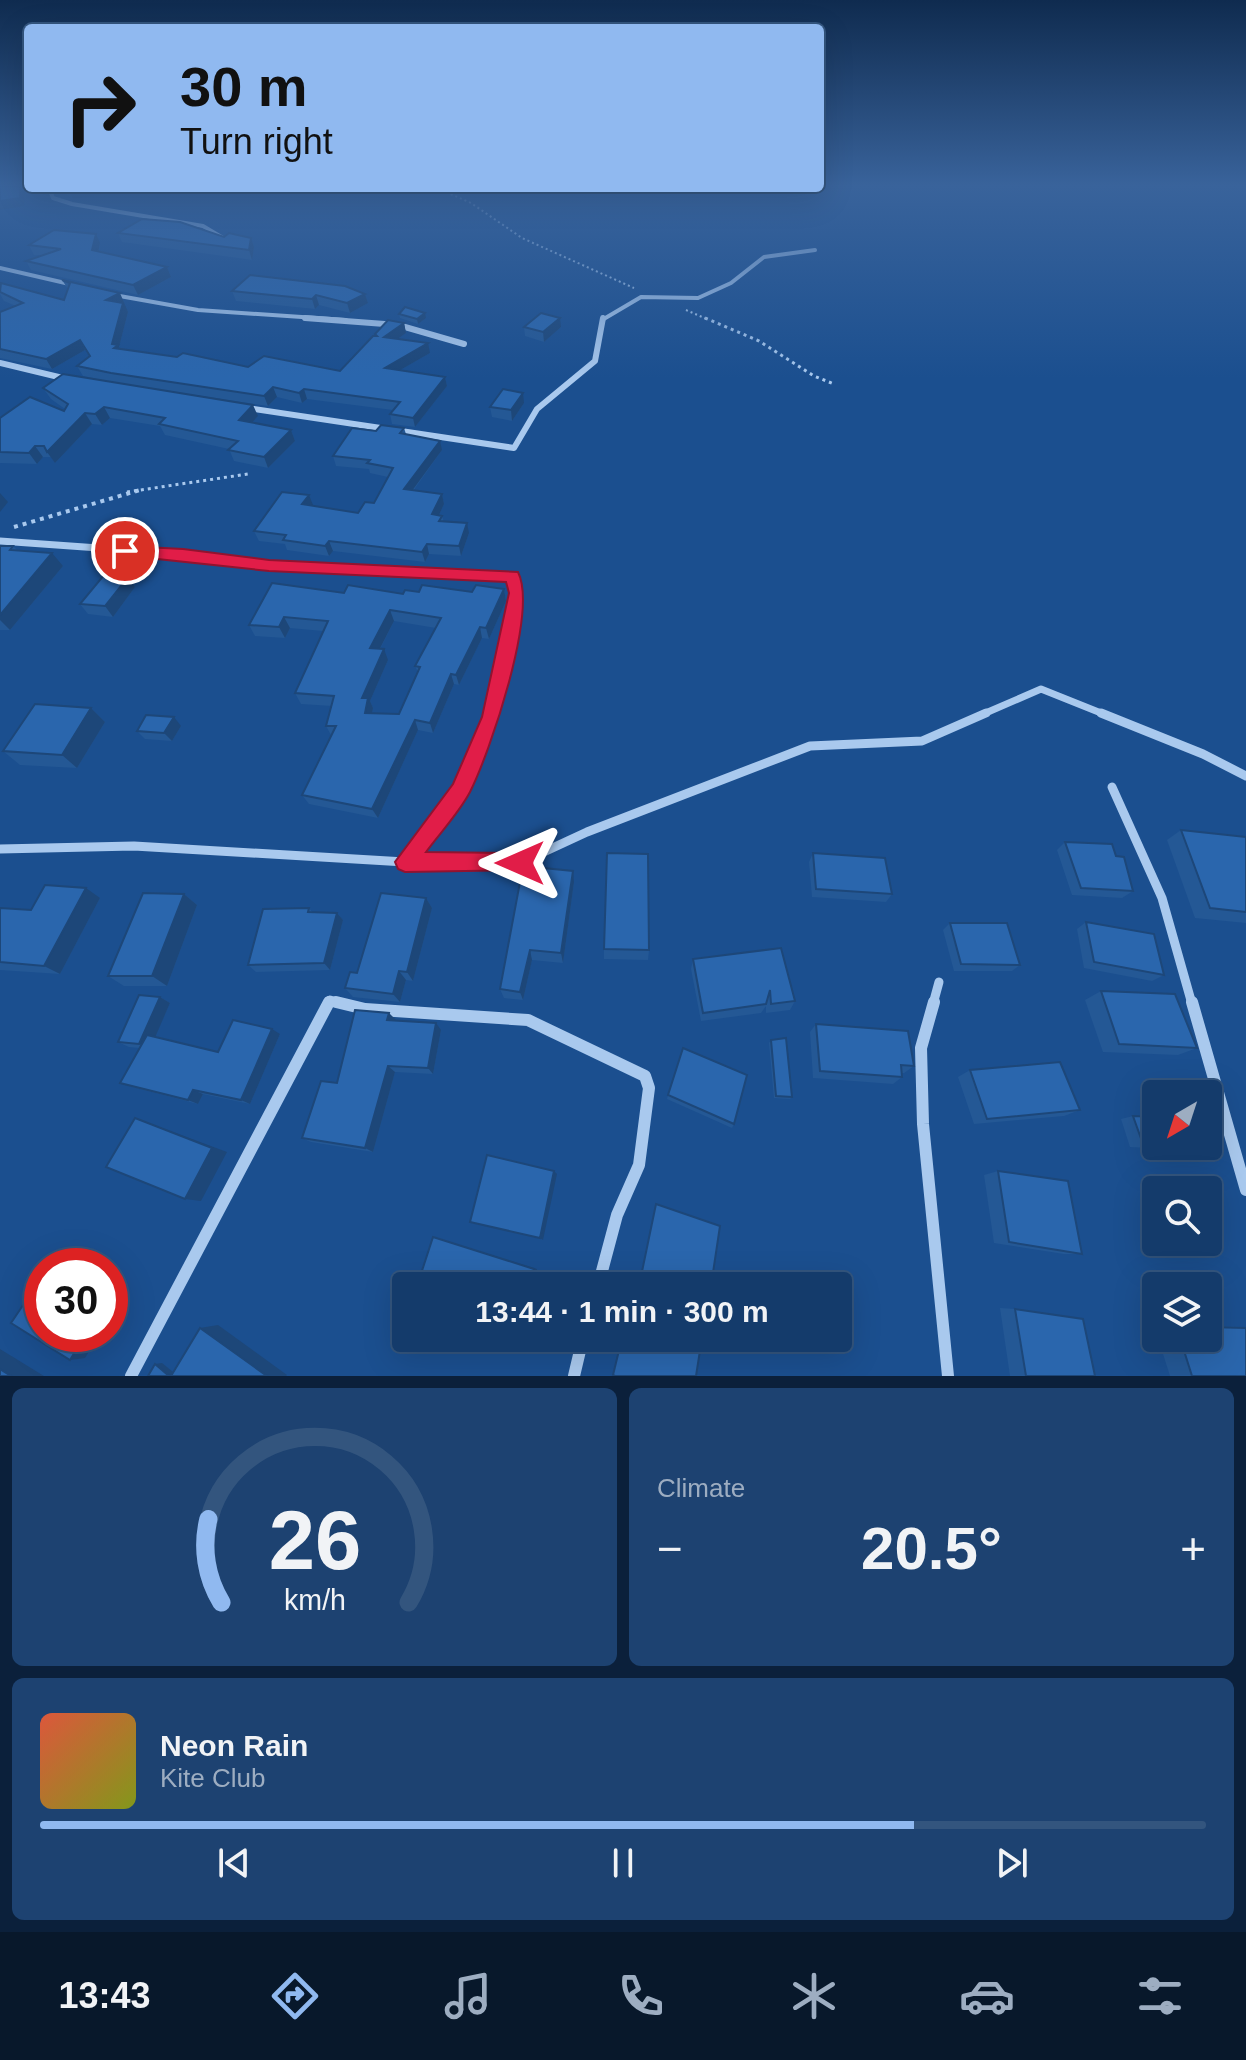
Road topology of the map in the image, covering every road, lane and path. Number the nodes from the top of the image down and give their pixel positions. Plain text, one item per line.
1 (813, 250) edge
2 (0, 268) edge
3 (84, 287) edge
4 (112, 295) edge
5 (464, 344) dead end
6 (0, 363) edge
7 (75, 380) edge
8 (238, 407) edge
9 (248, 474) dead end
10 (0, 532) edge
11 (0, 541) edge
12 (1246, 776) edge
13 (1112, 787) dead end
14 (0, 849) edge
15 (405, 862) junction
16 (939, 982) dead end
17 (1246, 1190) edge
18 (602, 1272) edge
19 (580, 1352) edge
20 (131, 1376) edge
21 (574, 1376) edge
22 (948, 1376) edge

1 - 8 street
2 - 3 street
4 - 5 street
6 - 7 street
9 - 10 path
11 - 15 street
12 - 15 street
13 - 17 street
14 - 15 street
16 - 22 street
18 - 20 street
19 - 21 street

